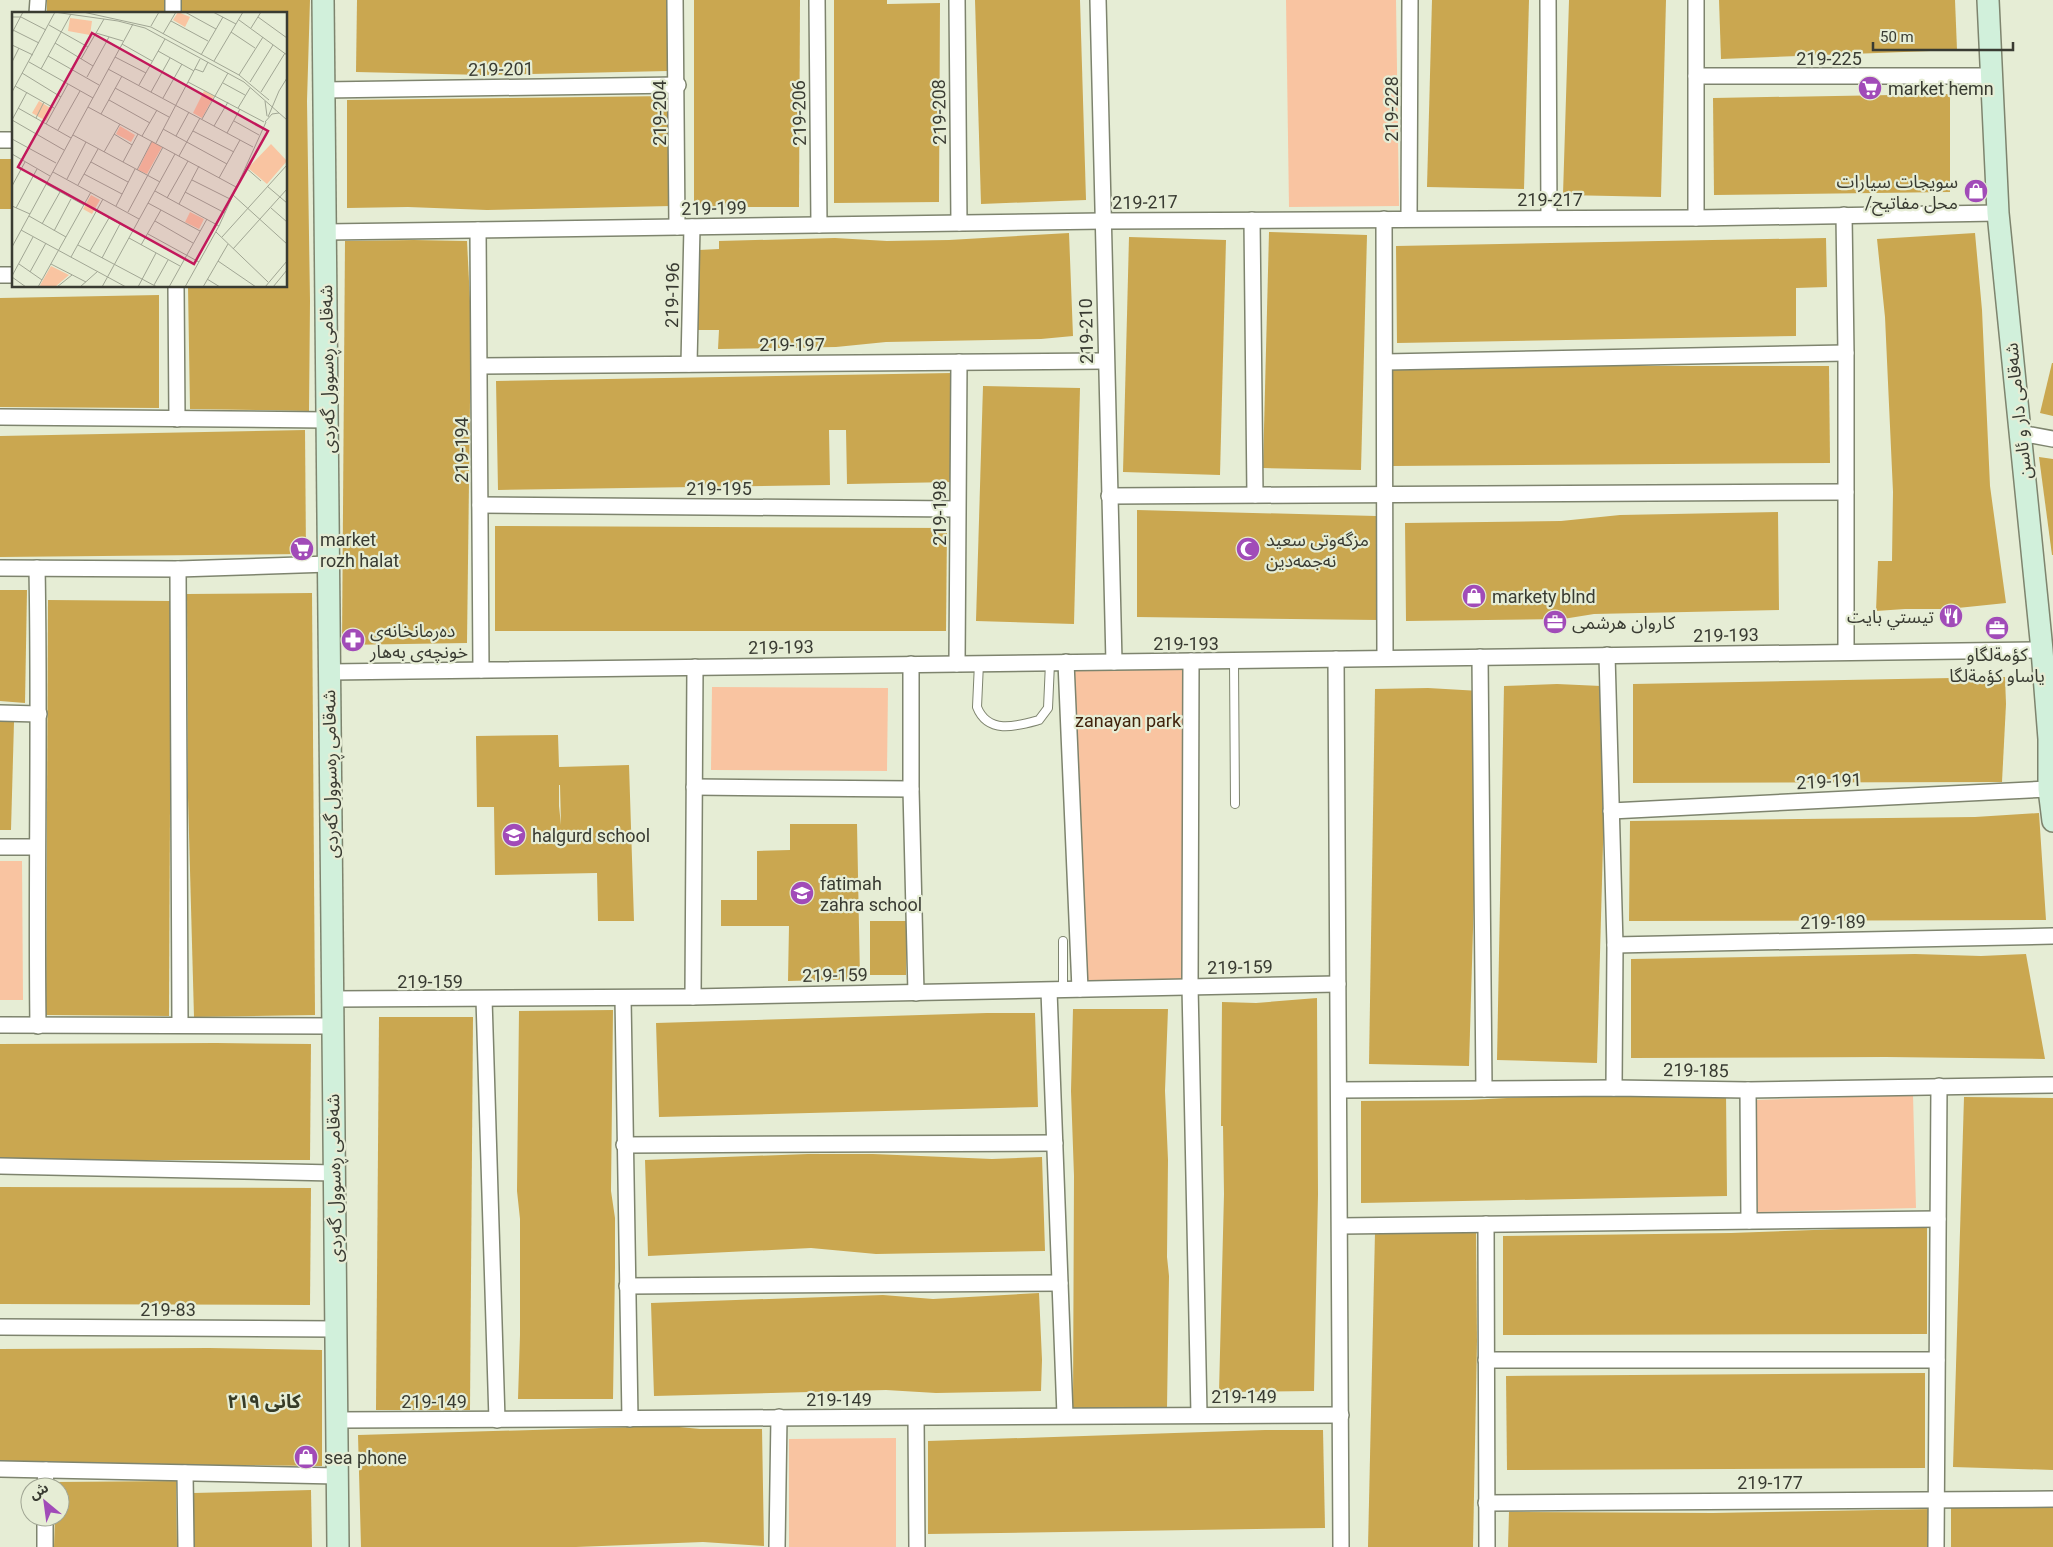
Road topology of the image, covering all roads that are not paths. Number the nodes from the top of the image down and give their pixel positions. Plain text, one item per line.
1 (324, 0) edge
2 (676, 0) edge
3 (817, 0) edge
4 (957, 0) edge
5 (1098, 0) edge
6 (1410, 0) edge
7 (1548, 0) edge
8 (1696, 0) edge
9 (1988, 0) edge
10 (1696, 76) junction
11 (1991, 76) junction
12 (678, 85) junction
13 (324, 90) junction
14 (1998, 213) junction
15 (1844, 215) junction
16 (1548, 217) junction
17 (1409, 218) junction
18 (1696, 218) junction
19 (1384, 219) junction
20 (1252, 220) junction
21 (1103, 221) junction
22 (959, 223) junction
23 (819, 225) junction
24 (685, 227) junction
25 (478, 230) junction
26 (326, 232) junction
27 (176, 288) edge
28 (1846, 353) junction
29 (1105, 360) junction
30 (959, 362) junction
31 (1384, 362) junction
32 (689, 364) junction
33 (480, 366) junction
34 (0, 417) edge
35 (177, 419) junction
36 (328, 420) junction
37 (2020, 433) junction
38 (2053, 439) edge
39 (1846, 492) junction
40 (1385, 494) junction
41 (1255, 495) junction
42 (1109, 496) junction
43 (480, 505) junction
44 (958, 508) junction
45 (329, 564) junction
46 (0, 568) edge
47 (37, 568) junction
48 (178, 569) junction
49 (2042, 650) junction
50 (1846, 652) junction
51 (1607, 655) junction
52 (1480, 657) junction
53 (1385, 658) junction
54 (1336, 659) junction
55 (1191, 661) junction
56 (1234, 661) junction
57 (1066, 662) junction
58 (1114, 662) junction
59 (978, 663) junction
60 (1050, 663) junction
61 (911, 664) junction
62 (957, 664) junction
63 (695, 667) junction
64 (481, 670) junction
65 (330, 672) junction
66 (0, 713) edge
67 (39, 714) junction
68 (2051, 739) edge
69 (694, 787) junction
70 (2049, 789) junction
71 (911, 790) junction
72 (1235, 804) dead end
73 (1612, 811) junction
74 (2053, 821) edge
75 (0, 847) edge
76 (36, 847) junction
77 (2053, 936) edge
78 (1063, 941) dead end
79 (1615, 945) junction
80 (1338, 984) junction
81 (1190, 986) junction
82 (1080, 989) junction
83 (1056, 990) junction
84 (916, 993) junction
85 (693, 996) junction
86 (623, 998) junction
87 (332, 999) junction
88 (484, 999) junction
89 (0, 1025) edge
90 (180, 1025) junction
91 (38, 1026) junction
92 (333, 1026) junction
93 (2053, 1085) edge
94 (1939, 1086) junction
95 (1614, 1088) junction
96 (1484, 1089) junction
97 (1339, 1090) junction
98 (1748, 1090) junction
99 (1055, 1143) junction
100 (624, 1145) junction
101 (0, 1166) edge
102 (334, 1172) junction
103 (1938, 1219) junction
104 (1749, 1221) junction
105 (1486, 1224) junction
106 (1340, 1226) junction
107 (1060, 1283) junction
108 (627, 1286) junction
109 (0, 1327) edge
110 (336, 1329) junction
111 (1486, 1360) junction
112 (1937, 1360) junction
113 (1199, 1414) junction
114 (1065, 1415) junction
115 (1341, 1415) junction
116 (779, 1417) junction
117 (916, 1418) junction
118 (630, 1419) junction
119 (337, 1420) junction
120 (497, 1420) junction
121 (0, 1469) edge
122 (46, 1470) junction
123 (185, 1473) junction
124 (337, 1476) junction
125 (46, 1477) edge
126 (2053, 1498) edge
127 (1936, 1499) junction
128 (1486, 1503) junction
129 (45, 1527) edge
130 (45, 1547) edge
131 (186, 1547) edge
132 (338, 1547) edge
133 (777, 1547) edge
134 (917, 1547) edge
135 (1342, 1547) edge
136 (1486, 1547) edge
137 (1936, 1547) edge

1 - 13 street, شەقامی ڕەسوول گەردی
2 - 12 street, 219-204
3 - 23 street, 219-206
4 - 22 street, 219-208
5 - 21 street, 219-210
6 - 17 street, 219-228
7 - 16 street
8 - 10 street
9 - 11 street, شەقامی دار و ئاسن
10 - 11 street, 219-225
10 - 18 street
11 - 14 street, شەقامی دار و ئاسن
12 - 13 street, 219-201
12 - 24 street, 219-204
13 - 26 street, شەقامی ڕەسوول گەردی
14 - 15 street, 219-217
14 - 37 street, شەقامی دار و ئاسن
15 - 18 street, 219-217
15 - 28 street
16 - 17 street, 219-217
16 - 18 street, 219-217
17 - 19 street, 219-217
19 - 20 street, 219-217
19 - 31 street
20 - 21 street, 219-217
20 - 41 street
21 - 22 street, 219-199
21 - 29 street, 219-210
22 - 23 street, 219-199
23 - 24 street, 219-199
24 - 25 street, 219-199
24 - 32 street, 219-196
25 - 26 street, 219-199
25 - 33 street, 219-194
26 - 36 street, شەقامی ڕەسوول گەردی
27 - 35 street
28 - 31 street
28 - 39 street
29 - 30 street, 219-197
29 - 42 street, 219-210
30 - 32 street, 219-197
30 - 44 street, 219-198
31 - 40 street
32 - 33 street, 219-197
33 - 43 street, 219-194
34 - 35 street
35 - 36 street
36 - 45 street, شەقامی ڕەسوول گەردی
37 - 38 street
37 - 49 street, شەقامی دار و ئاسن
39 - 40 street
39 - 50 street
40 - 41 street
40 - 53 street
41 - 42 street
42 - 58 street, 219-210
43 - 44 street, 219-195
43 - 64 street, 219-194
44 - 62 street, 219-198
45 - 48 street
45 - 65 street, شەقامی ڕەسوول گەردی
46 - 47 street
47 - 48 street
47 - 67 street
48 - 90 street
49 - 50 street, 219-193
49 - 68 street, شەقامی دار و ئاسن
50 - 51 street, 219-193
51 - 52 street, 219-193
51 - 73 street
52 - 53 street, 219-193
52 - 96 street
53 - 54 street, 219-193
54 - 56 street, 219-193
54 - 80 street
55 - 56 street, 219-193
55 - 58 street, 219-193
55 - 81 street
56 - 72 lane
57 - 58 street, 219-193
57 - 60 street, 219-193
57 - 82 street
59 - 60 street, 219-193
59 - 60 lane
59 - 62 street, 219-193
61 - 62 street, 219-193
61 - 63 street, 219-193
61 - 71 street
63 - 64 street, 219-193
63 - 69 street
64 - 65 street, 219-193
65 - 87 street, شەقامی ڕەسوول گەردی
66 - 67 street
67 - 76 street
68 - 70 street, شەقامی دار و ئاسن
69 - 71 street
69 - 85 street
70 - 73 street, 219-191
70 - 74 street, شەقامی دار و ئاسن
71 - 84 street
73 - 79 street
75 - 76 street
76 - 91 street
77 - 79 street, 219-189
78 - 83 lane
79 - 95 street
80 - 81 street, 219-159
80 - 97 street
81 - 82 street, 219-159
81 - 113 street
82 - 83 street, 219-159
83 - 84 street, 219-159
83 - 99 street
84 - 85 street, 219-159
85 - 86 street, 219-159
86 - 88 street, 219-159
86 - 100 street
87 - 88 street, 219-159
87 - 92 street, شەقامی ڕەسوول گەردی
88 - 120 street
89 - 91 street
90 - 91 street
90 - 92 street
92 - 102 street, شەقامی ڕەسوول گەردی
93 - 94 street, 219-185
94 - 98 street, 219-185
94 - 103 street
95 - 96 street, 219-185
95 - 98 street, 219-185
96 - 97 street, 219-185
97 - 106 street
98 - 104 street
99 - 100 street
99 - 107 street
100 - 108 street
101 - 102 street
102 - 110 street, شەقامی ڕەسوول گەردی
103 - 104 street
103 - 112 street
104 - 105 street
105 - 106 street
105 - 111 street
106 - 115 street
107 - 108 street
107 - 114 street
108 - 118 street
109 - 110 street, 219-83
110 - 119 street, شەقامی ڕەسوول گەردی
111 - 112 street
111 - 128 street
112 - 127 street
113 - 114 street, 219-149
113 - 115 street, 219-149
114 - 117 street, 219-149
115 - 135 street
116 - 117 street, 219-149
116 - 118 street, 219-149
116 - 133 street
117 - 134 street
118 - 120 street, 219-149
119 - 120 street, 219-149
119 - 124 street, شەقامی ڕەسوول گەردی
121 - 122 street
122 - 123 street
122 - 125 street
123 - 124 street
123 - 131 street
124 - 132 street, شەقامی ڕەسوول گەردی
126 - 127 street, 219-177
127 - 128 street, 219-177
127 - 137 street
128 - 136 street
129 - 130 street

